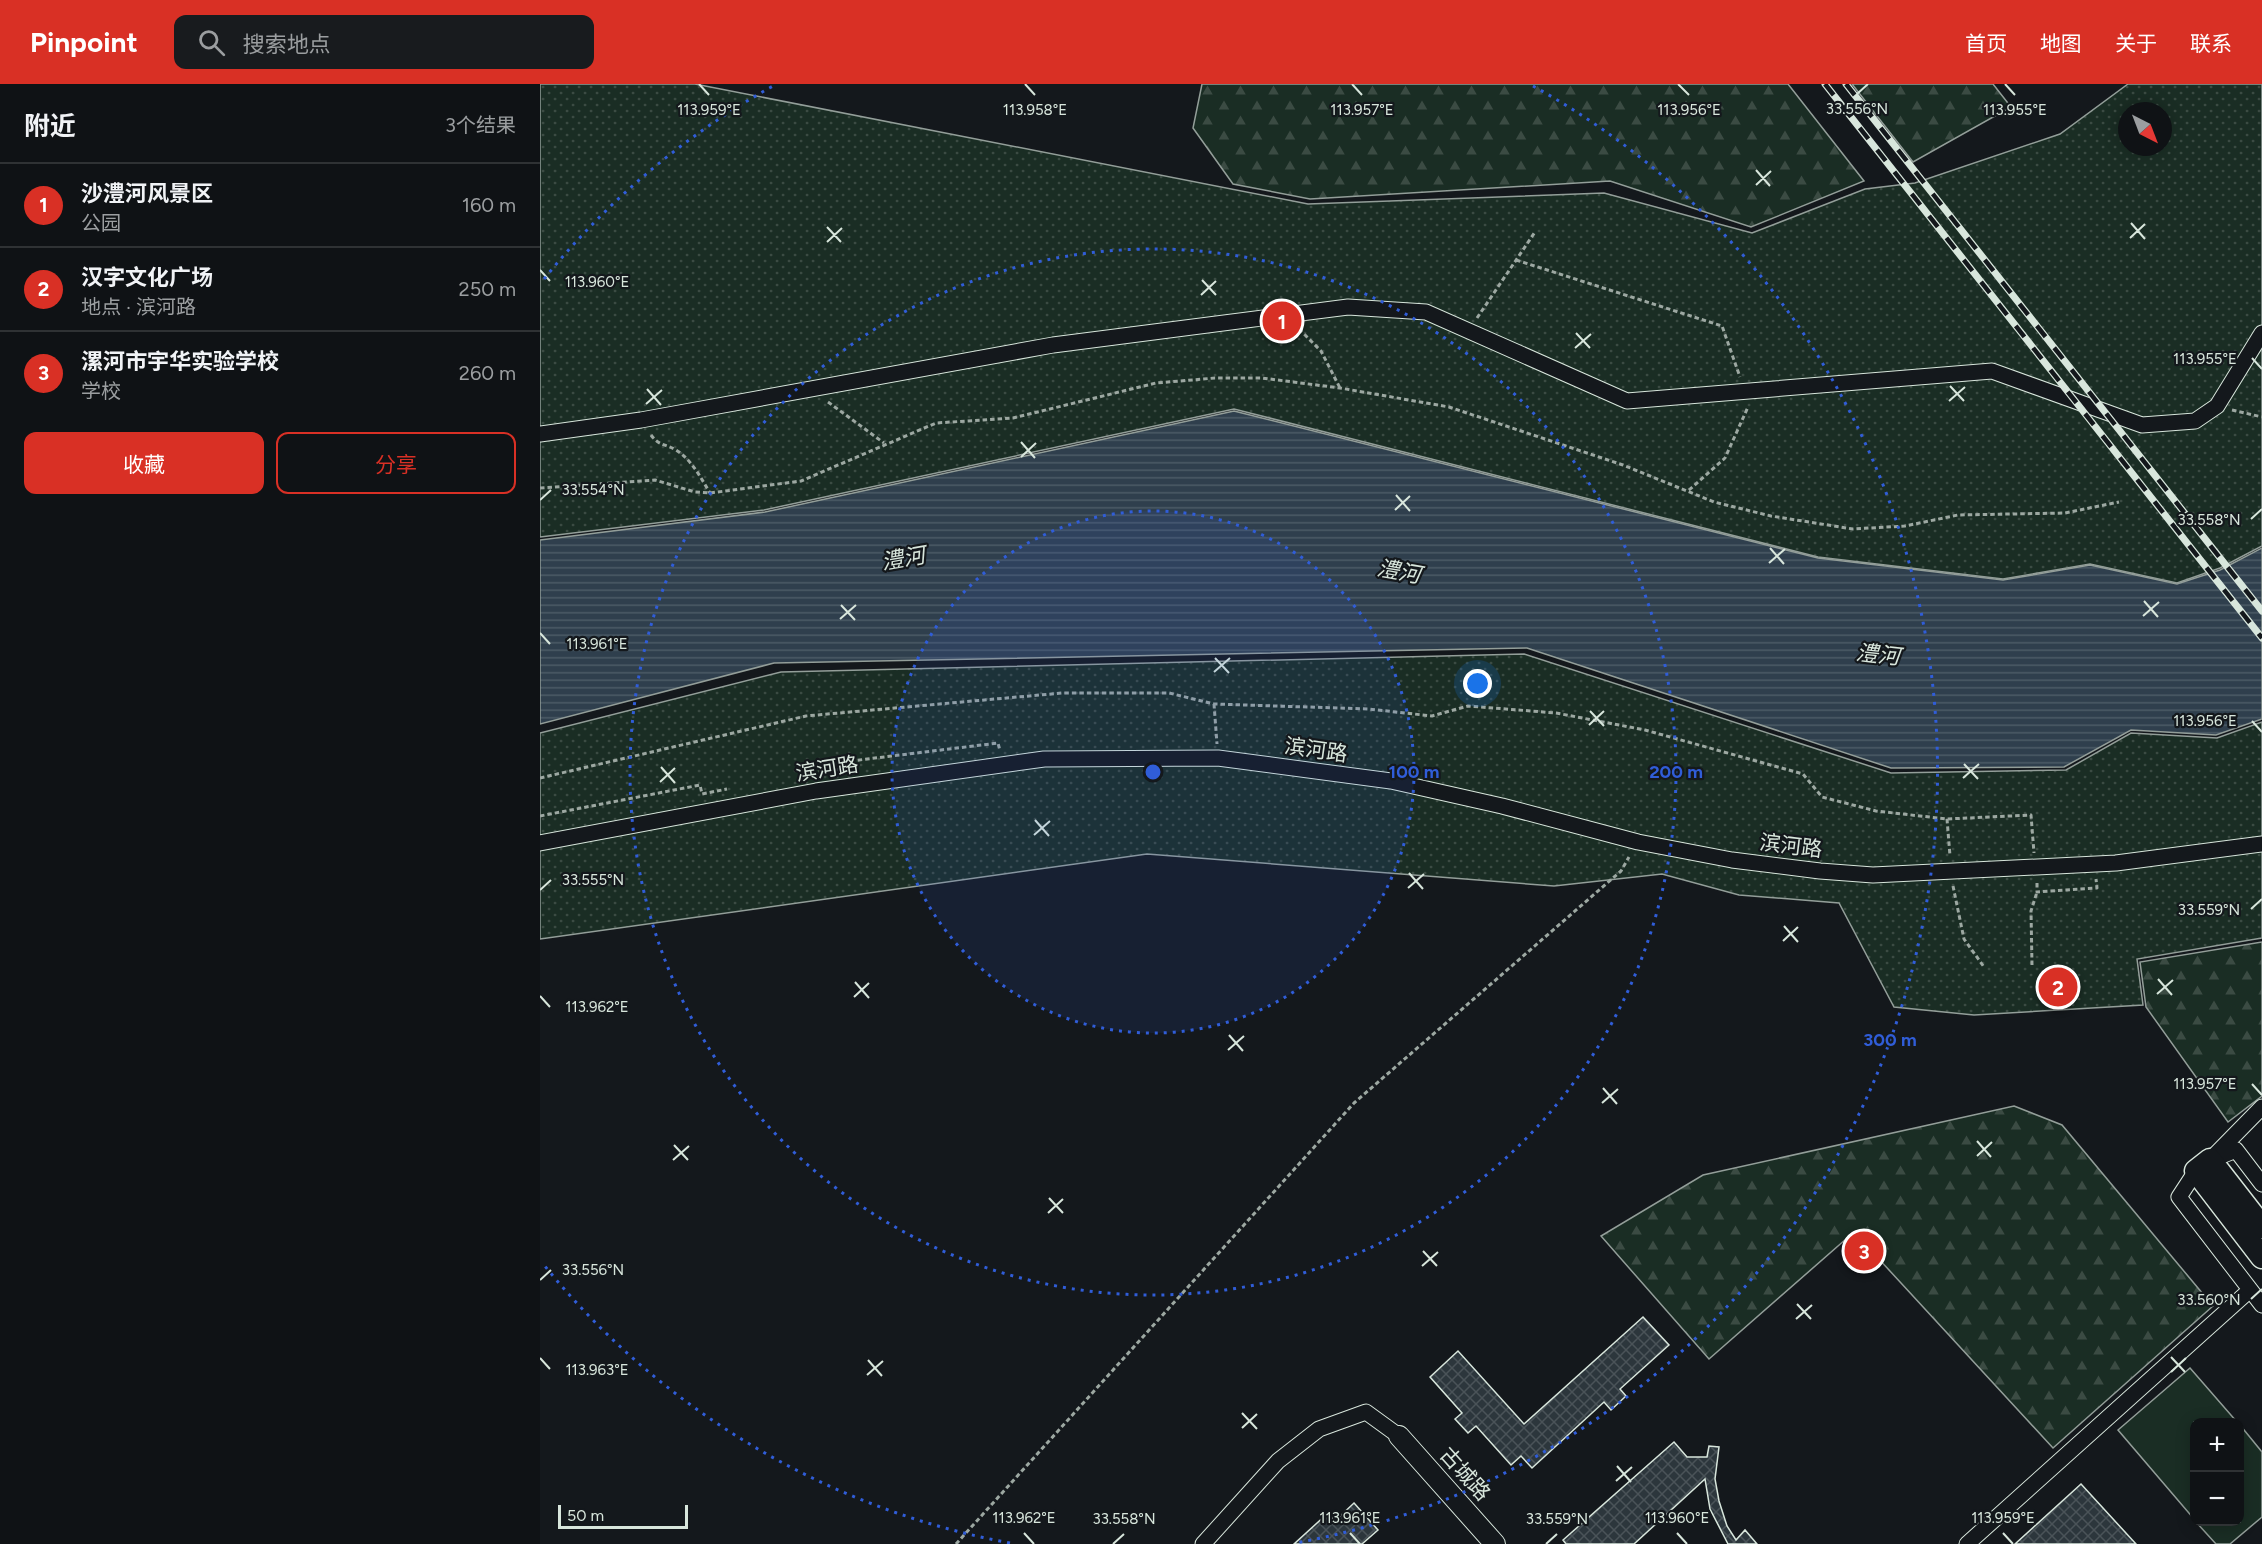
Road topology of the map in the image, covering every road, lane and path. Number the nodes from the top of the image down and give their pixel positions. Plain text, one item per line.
1 (1536, 232) dead end
2 (1516, 260) junction
3 (1284, 313) junction
4 (1469, 329) junction
5 (2262, 333) edge
6 (812, 388) junction
7 (1340, 388) junction
8 (1750, 392) junction
9 (2217, 406) junction
10 (2262, 417) edge
11 (640, 420) junction
12 (540, 434) edge
13 (884, 444) junction
14 (540, 488) edge
15 (1689, 490) junction
16 (710, 493) junction
17 (2118, 502) dead end
18 (1214, 704) junction
19 (1218, 758) junction
20 (540, 778) edge
21 (1947, 819) junction
22 (1638, 842) junction
23 (540, 843) edge
24 (2262, 844) edge
25 (2095, 864) junction
26 (2036, 867) junction
27 (1951, 873) junction
28 (2037, 892) junction
29 (2032, 965) dead end
30 (1984, 967) dead end
31 (2262, 1107) edge
32 (2203, 1166) junction
33 (2262, 1184) edge
34 (2262, 1227) edge
35 (2262, 1257) edge
36 (2250, 1290) junction
37 (2262, 1305) edge
38 (1399, 1436) joint
39 (956, 1544) edge
40 (1203, 1544) edge
41 (1496, 1544) edge
42 (1967, 1544) edge

1 - 2 path
2 - 4 path
2 - 8 path
3 - 4 street
3 - 6 street
3 - 7 path
4 - 8 street
5 - 9 street
6 - 11 street
6 - 13 path
7 - 13 path
7 - 15 path
8 - 9 street
8 - 15 path
9 - 10 path
11 - 12 street
11 - 16 path
13 - 16 path
14 - 16 path
15 - 17 path
18 - 19 path
18 - 20 path
18 - 21 path
19 - 22 street, 滨河路
19 - 23 street, 滨河路
21 - 26 path
21 - 27 path
22 - 27 street, 滨河路
22 - 39 path
24 - 25 street, 滨河路
25 - 26 street, 滨河路
25 - 28 path
26 - 27 street, 滨河路
26 - 28 path
27 - 30 path
28 - 29 path
31 - 32 street
32 - 33 street
32 - 34 main road
32 - 35 main road
32 - 36 street
36 - 37 street
36 - 42 street
38 - 40 street
38 - 41 street, 古城路

